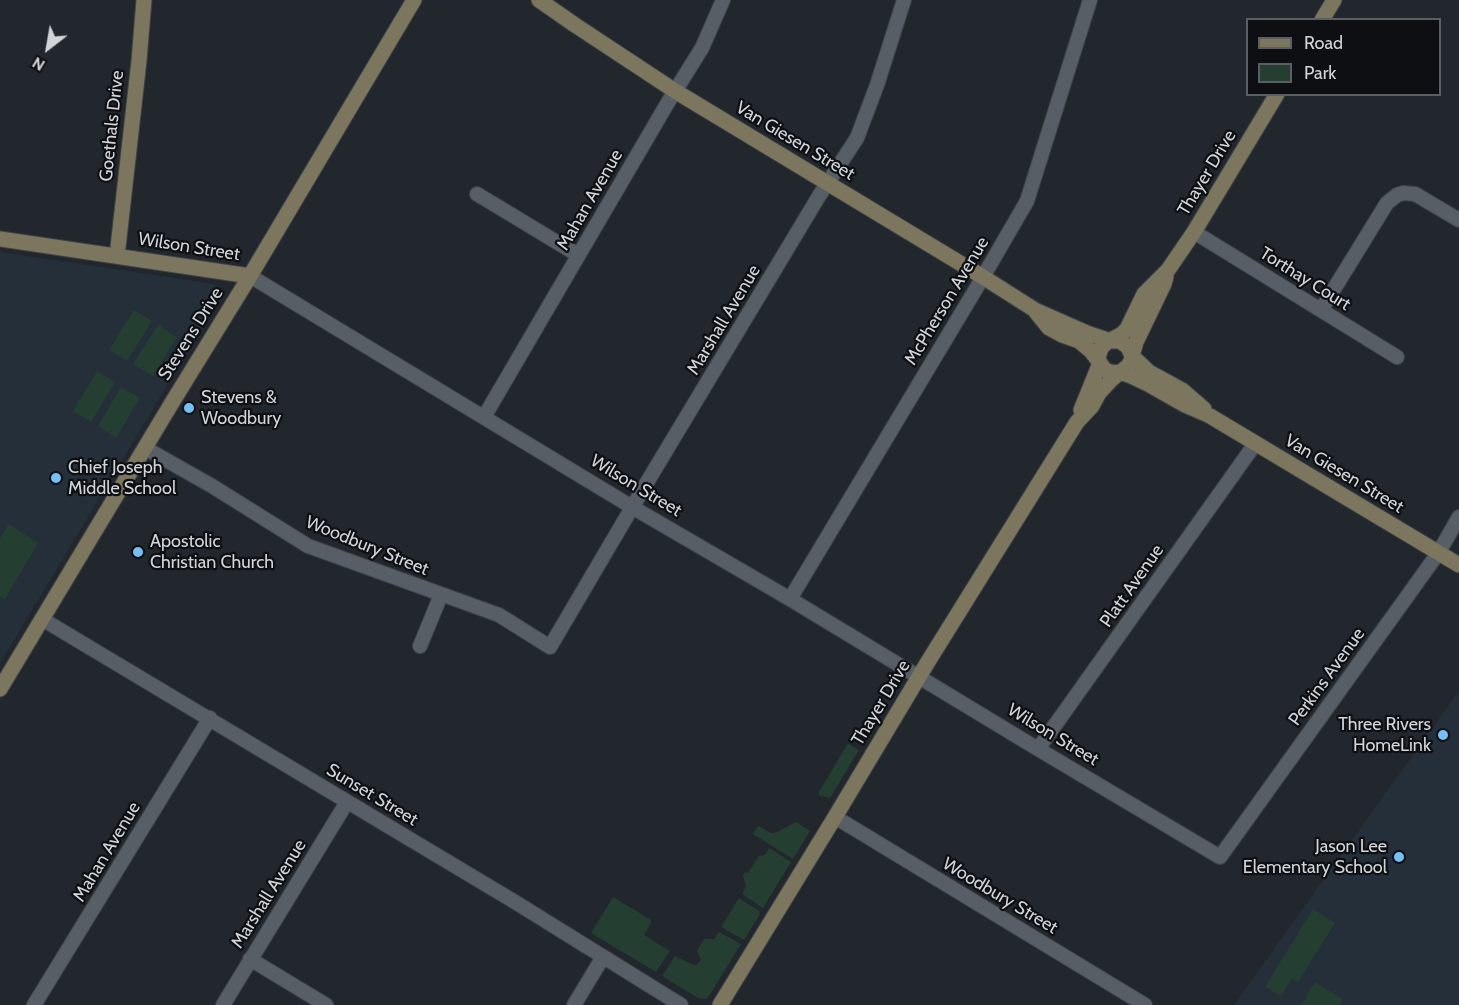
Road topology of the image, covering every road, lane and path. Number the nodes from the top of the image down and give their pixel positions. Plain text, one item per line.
1 (144, 0) edge
2 (414, 0) edge
3 (539, 0) edge
4 (723, 0) edge
5 (904, 0) edge
6 (1090, 0) edge
7 (1334, 0) edge
8 (1323, 18) edge
9 (675, 91) junction
10 (1276, 96) edge
11 (827, 183) junction
12 (477, 194) dead end
13 (1459, 220) edge
14 (1194, 232) junction
15 (0, 239) edge
16 (578, 255) junction
17 (117, 256) junction
18 (1168, 270) junction
19 (250, 276) junction
20 (983, 277) junction
21 (1035, 310) junction
22 (1321, 310) junction
23 (1111, 341) junction
24 (1131, 356) junction
25 (1397, 357) dead end
26 (1100, 363) junction
27 (1119, 373) junction
28 (1210, 416) junction
29 (484, 417) junction
30 (1077, 422) junction
31 (1255, 444) junction
32 (145, 448) junction
33 (632, 507) junction
34 (1459, 517) edge
35 (1439, 552) junction
36 (1459, 565) edge
37 (441, 595) junction
38 (790, 599) junction
39 (42, 619) junction
40 (420, 646) dead end
41 (550, 647) joint
42 (918, 677) junction
43 (0, 689) edge
44 (210, 718) junction
45 (1038, 749) junction
46 (347, 802) junction
47 (836, 817) junction
48 (1220, 856) joint
49 (603, 957) junction
50 (250, 959) junction
51 (34, 1005) edge
52 (223, 1005) edge
53 (326, 1005) edge
54 (574, 1005) edge
55 (681, 1005) edge
56 (720, 1005) edge
57 (1145, 1005) edge

1 - 17 street, Goethals Drive
2 - 19 street, Stevens Drive
3 - 9 street, Van Giesen Street
4 - 9 street, Mahan Avenue
5 - 11 street, Marshall Avenue
6 - 20 street, McPherson Avenue
7 - 8 street
9 - 11 street, Van Giesen Street
9 - 16 street, Mahan Avenue
10 - 14 street, Thayer Drive
11 - 20 street, Van Giesen Street
11 - 33 street, Marshall Avenue
12 - 16 street
13 - 22 street
14 - 18 street, Thayer Drive
14 - 22 street, Torthay Court
15 - 17 street, Wilson Street
16 - 29 street, Mahan Avenue
17 - 19 street, Wilson Street
18 - 23 street, Thayer Drive
18 - 24 street, Thayer Drive
19 - 29 street, Wilson Street
19 - 32 street, Stevens Drive
20 - 21 street, Van Giesen Street
20 - 38 street, McPherson Avenue
21 - 23 street, Van Giesen Street
21 - 26 street, Van Giesen Street
22 - 25 street, Torthay Court
23 - 24 street
23 - 26 street
24 - 27 street
24 - 28 street, Van Giesen Street
26 - 27 street
26 - 30 street, Thayer Drive
27 - 28 street, Van Giesen Street
27 - 30 street, Thayer Drive
28 - 31 street, Van Giesen Street
29 - 33 street, Wilson Street
30 - 42 street, Thayer Drive
31 - 35 street, Van Giesen Street
31 - 45 street, Platt Avenue
32 - 37 street, Woodbury Street
32 - 39 street, Stevens Drive
33 - 38 street, Wilson Street
33 - 41 street, Marshall Avenue
34 - 35 street, Perkins Avenue
35 - 36 street, Van Giesen Street
35 - 48 street, Perkins Avenue
37 - 40 street
37 - 41 street, Woodbury Street
38 - 42 street, Wilson Street
39 - 43 street, Stevens Drive
39 - 44 street, Sunset Street
42 - 45 street, Wilson Street
42 - 47 street, Thayer Drive
44 - 46 street, Sunset Street
44 - 51 street, Mahan Avenue
45 - 48 street, Wilson Street
46 - 49 street, Sunset Street
46 - 50 street, Marshall Avenue
47 - 56 street, Thayer Drive
47 - 57 street, Woodbury Street
49 - 54 street
49 - 55 street, Sunset Street
50 - 52 street, Marshall Avenue
50 - 53 street

